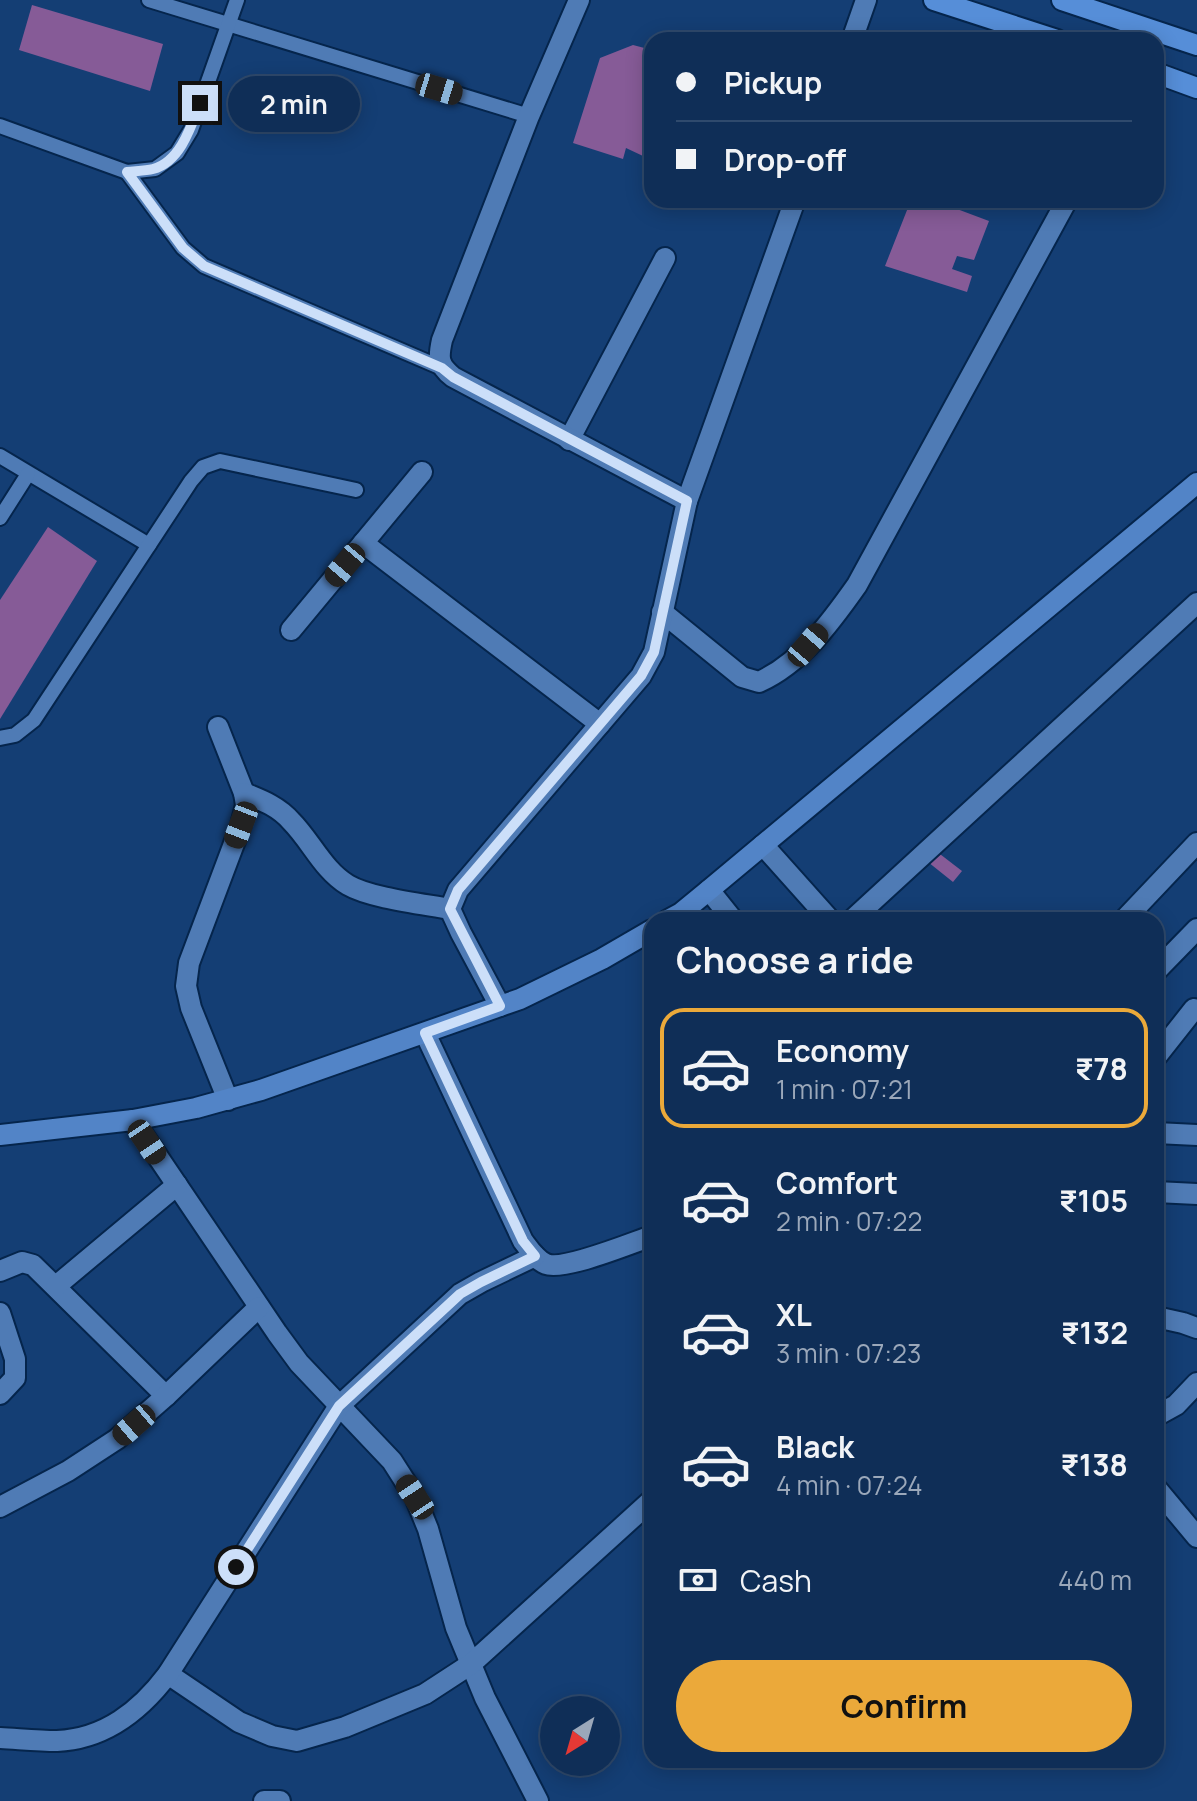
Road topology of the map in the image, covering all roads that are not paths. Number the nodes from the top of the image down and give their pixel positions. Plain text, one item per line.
1 (149, 0) edge
2 (237, 0) edge
3 (579, 0) edge
4 (866, 0) edge
5 (934, 0) edge
6 (1062, 0) edge
7 (229, 24) junction
8 (855, 32) edge
9 (1032, 32) edge
10 (1158, 32) edge
11 (1164, 34) edge
12 (1197, 45) edge
13 (1164, 76) edge
14 (1197, 88) edge
15 (529, 116) junction
16 (0, 126) edge
17 (127, 172) junction
18 (792, 208) edge
19 (1063, 208) edge
20 (665, 258) dead end
21 (442, 368) junction
22 (569, 440) junction
23 (0, 456) edge
24 (422, 472) dead end
25 (28, 474) junction
26 (1197, 483) edge
27 (356, 490) dead end
28 (687, 501) junction
29 (0, 518) edge
30 (363, 543) junction
31 (149, 545) junction
32 (1197, 603) edge
33 (662, 612) junction
34 (291, 630) dead end
35 (600, 724) junction
36 (218, 727) dead end
37 (0, 738) edge
38 (244, 793) junction
39 (1197, 843) edge
40 (763, 845) junction
41 (709, 890) junction
42 (450, 909) junction
43 (682, 912) edge
44 (727, 912) edge
45 (823, 912) edge
46 (861, 912) edge
47 (1132, 912) edge
48 (1197, 929) edge
49 (644, 935) edge
50 (1164, 963) edge
51 (500, 1006) junction
52 (1194, 1009) dead end
53 (425, 1033) junction
54 (1164, 1047) edge
55 (228, 1100) junction
56 (133, 1120) junction
57 (1164, 1133) edge
58 (0, 1135) edge
59 (1197, 1135) edge
60 (177, 1185) junction
61 (1164, 1192) edge
62 (1197, 1194) edge
63 (644, 1239) edge
64 (535, 1256) junction
65 (0, 1271) edge
66 (56, 1286) junction
67 (259, 1307) junction
68 (0, 1313) edge
69 (1164, 1319) edge
70 (1197, 1328) edge
71 (1197, 1383) edge
72 (0, 1394) edge
73 (166, 1396) junction
74 (339, 1406) junction
75 (1164, 1412) edge
76 (1164, 1498) edge
77 (0, 1507) edge
78 (644, 1507) edge
79 (1197, 1537) edge
80 (471, 1664) junction
81 (168, 1674) junction
82 (0, 1738) edge
83 (264, 1801) edge
84 (280, 1801) edge
85 (538, 1801) edge

1 - 7 lane
2 - 7 lane
3 - 15 street
4 - 8 street
5 - 9 main road
6 - 10 main road
7 - 15 lane
7 - 17 lane
11 - 12 main road
13 - 14 main road
15 - 21 street
16 - 17 lane
17 - 21 lane
18 - 28 street
19 - 33 street
20 - 22 street
21 - 22 street
22 - 28 street
23 - 25 lane
24 - 30 street
25 - 29 lane
25 - 31 lane
26 - 40 street
27 - 31 lane
28 - 33 street
30 - 34 street
30 - 35 street
31 - 37 lane
32 - 46 street
33 - 35 street
35 - 42 street
36 - 38 street
38 - 42 street
38 - 55 street
39 - 47 street
40 - 41 street
40 - 45 street
41 - 43 street
41 - 44 street
42 - 51 street
48 - 50 street
49 - 51 street
51 - 53 street
52 - 54 street
53 - 55 street
53 - 64 street
55 - 56 street
56 - 58 street
56 - 60 street
57 - 59 street
60 - 66 street
60 - 67 street
61 - 62 street
63 - 64 street
64 - 74 street
65 - 66 street
66 - 73 street
67 - 73 street
67 - 74 street
68 - 72 street
69 - 70 street
71 - 75 street
73 - 77 street
74 - 80 street
74 - 81 street
76 - 79 street
78 - 80 street
80 - 81 street
80 - 85 street
81 - 82 street
83 - 84 street

